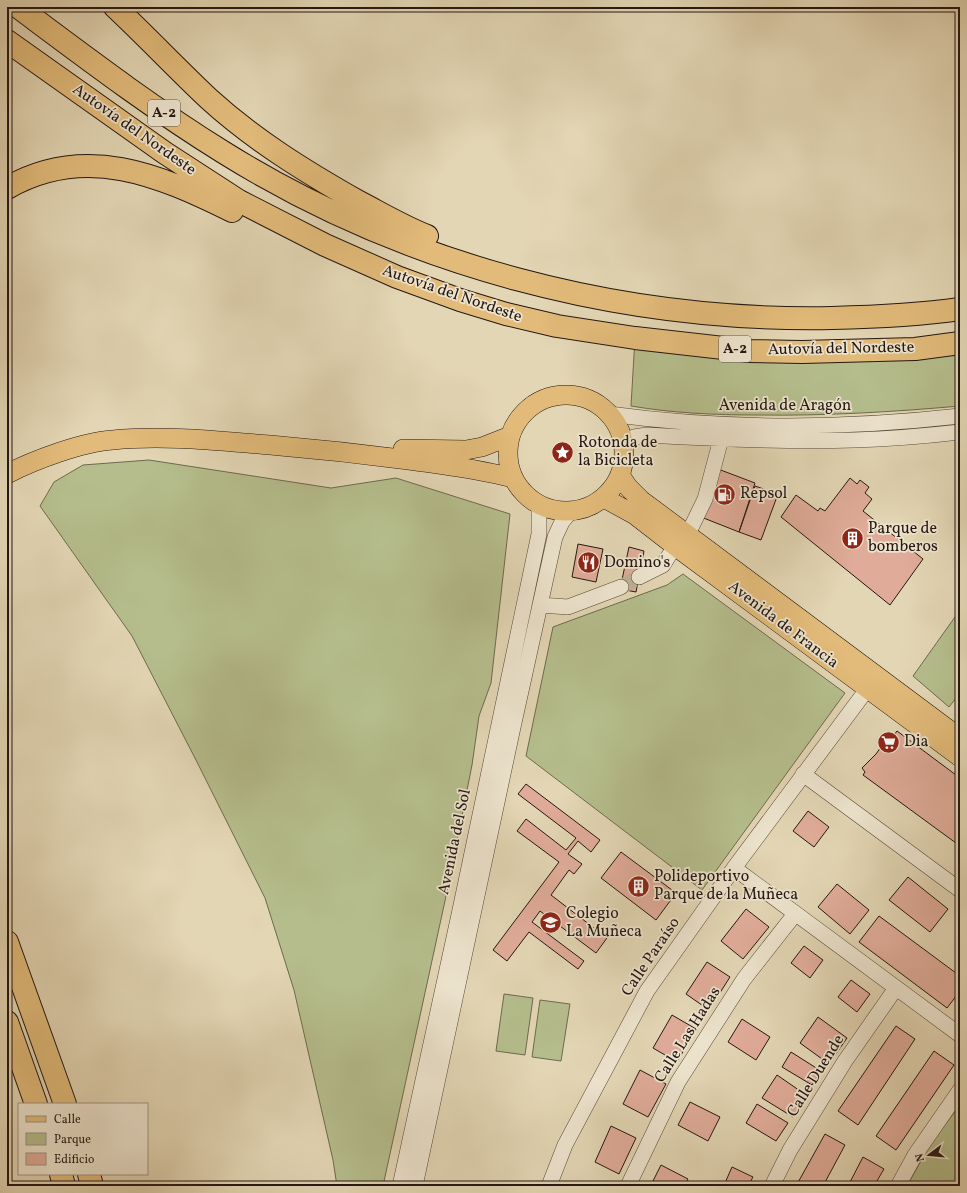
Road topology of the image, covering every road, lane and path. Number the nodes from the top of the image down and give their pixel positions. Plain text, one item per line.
1 (18, 7) edge
2 (115, 7) edge
3 (7, 41) edge
4 (7, 188) edge
5 (325, 245) junction
6 (578, 293) junction
7 (960, 309) edge
8 (960, 343) edge
9 (609, 414) junction
10 (960, 416) edge
11 (960, 432) edge
12 (510, 436) junction
13 (721, 439) junction
14 (624, 442) junction
15 (324, 449) junction
16 (7, 474) edge
17 (620, 475) junction
18 (513, 478) junction
19 (604, 498) junction
20 (539, 505) junction
21 (570, 512) junction
22 (681, 540) junction
23 (639, 577) tunnel mouth
24 (621, 587) tunnel mouth
25 (540, 605) junction
26 (868, 688) junction
27 (960, 738) edge
28 (960, 756) edge
29 (803, 774) junction
30 (734, 868) junction
31 (960, 890) edge
32 (795, 914) junction
33 (7, 942) edge
34 (896, 988) junction
35 (7, 1022) edge
36 (960, 1036) edge
37 (960, 1090) edge
38 (36, 1103) edge
39 (65, 1103) edge
40 (61, 1175) edge
41 (89, 1175) edge
42 (64, 1186) edge
43 (92, 1186) edge
44 (400, 1186) edge
45 (415, 1186) edge
46 (549, 1186) edge
47 (628, 1186) edge
48 (772, 1186) edge
49 (898, 1186) edge

1 - 6 highway, Autovía del Nordeste / A-2
2 - 6 highway
3 - 5 highway, Autovía del Nordeste / A-2
4 - 5 highway
5 - 8 highway, Autovía del Nordeste / A-2
6 - 7 highway, Autovía del Nordeste / A-2
9 - 10 street, Avenida de Aragón
9 - 12 main road
9 - 14 main road
11 - 13 street, Avenida de Aragón
12 - 15 main road
12 - 18 main road
13 - 14 street, Avenida de Aragón
13 - 22 street
14 - 17 main road
15 - 16 main road
15 - 18 main road
17 - 19 main road
17 - 22 main road, Avenida de Francia
18 - 20 main road
19 - 21 main road
19 - 22 main road, Avenida de Francia
20 - 21 main road
20 - 44 street, Avenida del Sol
21 - 25 street, Avenida del Sol
22 - 23 street
22 - 26 main road, Avenida de Francia
22 - 27 main road, Avenida de Francia
24 - 25 street
25 - 45 street, Avenida del Sol
26 - 28 main road, Avenida de Francia
26 - 29 street, Calle Paraíso
29 - 30 street, Calle Paraíso
29 - 31 street
30 - 32 street
30 - 46 street, Calle Paraíso
32 - 34 street
32 - 47 street, Calle Las Hadas
33 - 39 highway
34 - 36 street
34 - 48 street, Calle Duende
35 - 38 highway
37 - 49 street
40 - 42 highway
41 - 43 highway

